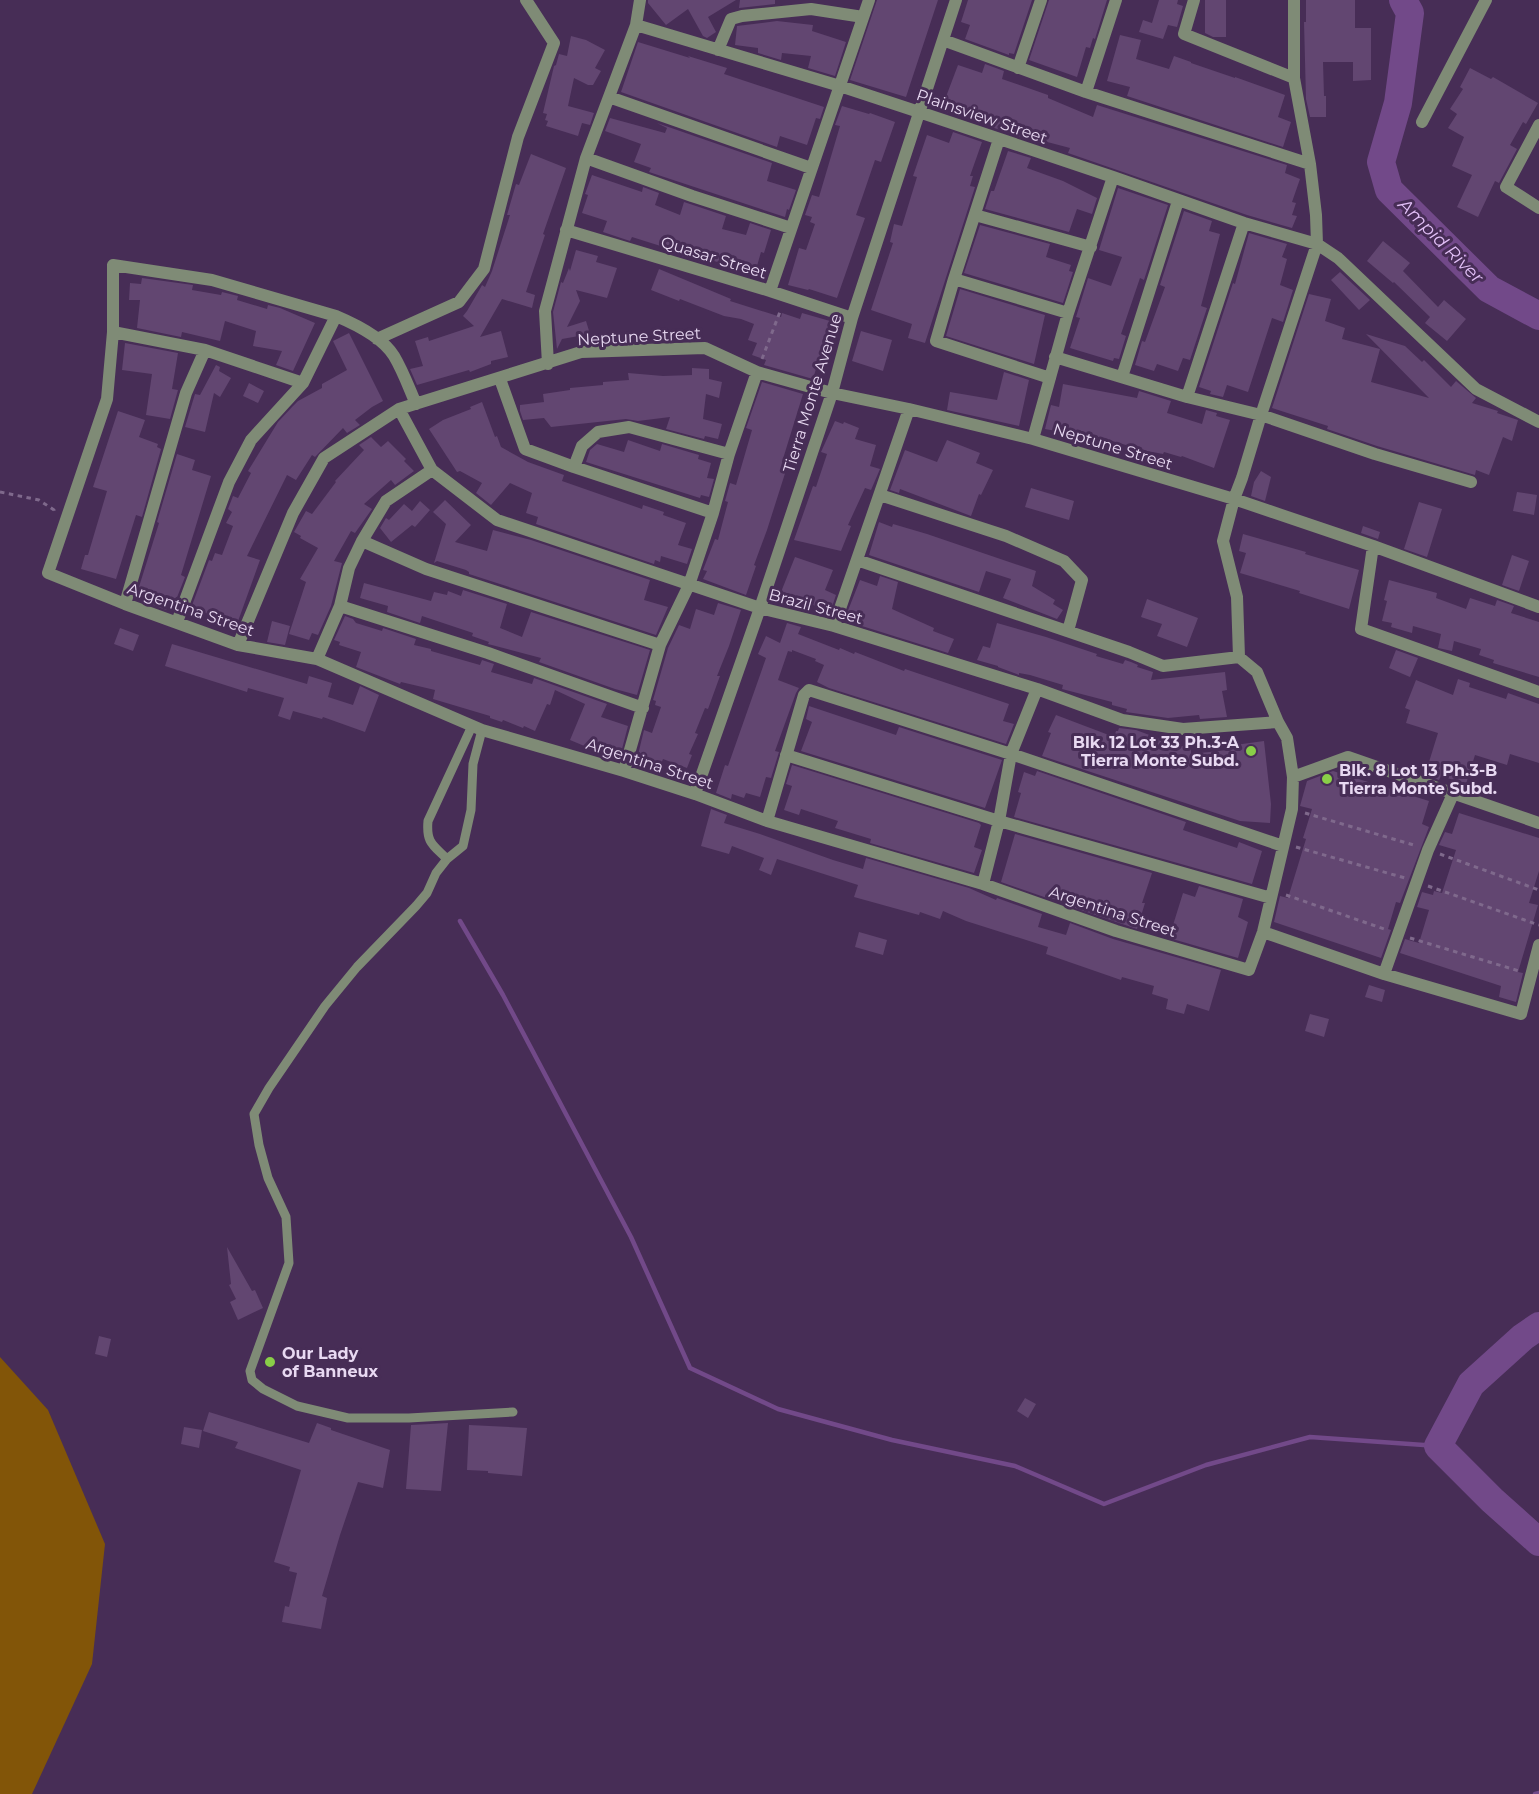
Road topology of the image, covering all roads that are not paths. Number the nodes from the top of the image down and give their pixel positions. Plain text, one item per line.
1 (526, 0) edge
2 (640, 0) edge
3 (868, 0) edge
4 (956, 0) edge
5 (1041, 0) edge
6 (1116, 0) edge
7 (1194, 0) edge
8 (1294, 0) edge
9 (1486, 0) edge
10 (863, 16) junction
11 (636, 25) junction
12 (943, 40) junction
13 (718, 50) junction
14 (1018, 69) junction
15 (1294, 78) junction
16 (840, 86) junction
17 (1086, 92) junction
18 (609, 96) junction
19 (919, 112) junction
20 (1422, 122) dead end
21 (1539, 125) edge
22 (999, 140) junction
23 (586, 158) junction
24 (1310, 164) junction
25 (811, 168) junction
26 (1113, 177) junction
27 (1178, 201) junction
28 (1539, 208) edge
29 (975, 215) junction
30 (1244, 223) junction
31 (791, 228) junction
32 (566, 230) junction
33 (1317, 244) junction
34 (1091, 248) junction
35 (954, 279) junction
36 (770, 291) junction
37 (1068, 313) junction
38 (336, 316) junction
39 (852, 318) junction
40 (113, 332) junction
41 (377, 339) junction
42 (205, 350) junction
43 (1055, 357) junction
44 (548, 364) junction
45 (757, 372) junction
46 (1122, 377) junction
47 (1050, 378) junction
48 (500, 379) junction
49 (303, 383) junction
50 (832, 393) junction
51 (1187, 397) junction
52 (416, 404) junction
53 (399, 409) junction
54 (909, 409) junction
55 (1261, 415) junction
56 (1539, 422) edge
57 (1033, 439) junction
58 (729, 454) junction
59 (574, 467) junction
60 (432, 470) junction
61 (1471, 482) dead end
62 (880, 495) junction
63 (1234, 499) junction
64 (713, 513) junction
65 (362, 541) junction
66 (1373, 546) junction
67 (857, 560) junction
68 (690, 585) junction
69 (125, 604) junction
70 (340, 606) junction
71 (1539, 607) edge
72 (760, 608) junction
73 (177, 622) junction
74 (834, 626) junction
75 (1068, 631) junction
76 (238, 645) junction
77 (660, 645) junction
78 (1239, 657) junction
79 (317, 659) junction
80 (1037, 689) junction
81 (1539, 692) edge
82 (643, 708) junction
83 (1278, 722) junction
84 (477, 728) junction
85 (1011, 754) junction
86 (786, 755) junction
87 (624, 771) junction
88 (1293, 777) junction
89 (695, 794) junction
90 (1453, 794) junction
91 (767, 821) junction
92 (999, 821) junction
93 (1539, 823) edge
94 (1283, 846) junction
95 (447, 859) junction
96 (983, 884) junction
97 (1271, 898) junction
98 (1263, 932) junction
99 (1539, 945) edge
100 (1384, 974) junction
101 (513, 1412) dead end

1 - 41 street
2 - 11 street
3 - 10 street
4 - 12 street, Tierra Monte Avenue
5 - 14 street
6 - 17 street
7 - 15 street
8 - 15 street
9 - 20 street
10 - 13 street
10 - 16 street
11 - 13 street, Plainsview Street
11 - 18 street
12 - 14 street
12 - 19 street, Tierra Monte Avenue
13 - 16 street, Plainsview Street
14 - 17 street
15 - 24 street
16 - 19 street, Plainsview Street
16 - 25 street
17 - 24 street
18 - 23 street
18 - 25 street
19 - 22 street, Plainsview Street
19 - 39 street, Tierra Monte Avenue
21 - 28 street
22 - 26 street, Plainsview Street
22 - 29 street
23 - 31 street
23 - 32 street
24 - 33 street
25 - 31 street
26 - 27 street, Plainsview Street
26 - 34 street
27 - 30 street, Plainsview Street
27 - 46 street
29 - 34 street
29 - 35 street
30 - 33 street, Plainsview Street
30 - 51 street
31 - 36 street
32 - 36 street, Quasar Street
32 - 44 street
33 - 55 street
33 - 56 street, Plainsview Street
34 - 37 street
35 - 37 street
35 - 47 street
36 - 39 street, Quasar Street
37 - 43 street
38 - 40 street
38 - 41 street
38 - 49 street
39 - 50 street, Tierra Monte Avenue
40 - 42 street
40 - 69 street, Argentina Street
41 - 52 street
42 - 49 street
42 - 69 street
43 - 46 street
43 - 47 street
44 - 45 street, Neptune Street
44 - 48 street, Neptune Street
45 - 50 street, Neptune Street
45 - 58 street
46 - 51 street
47 - 57 street
48 - 52 street, Neptune Street
48 - 59 street
49 - 73 street
50 - 54 street, Neptune Street
50 - 72 street, Tierra Monte Avenue
51 - 55 street
52 - 53 street, Neptune Street
53 - 60 street, Brazil Street
53 - 76 street, Neptune Street
54 - 57 street, Neptune Street
54 - 62 street
55 - 61 street
55 - 63 street
57 - 63 street, Neptune Street
58 - 59 street
58 - 64 street
59 - 64 street
60 - 65 street
60 - 68 street, Brazil Street
62 - 67 street
62 - 75 street
63 - 66 street, Neptune Street
63 - 78 street
64 - 68 street
65 - 70 street
65 - 77 street
66 - 71 street, Neptune Street
66 - 81 street
67 - 74 street
67 - 75 street
68 - 72 street, Brazil Street
68 - 77 street
69 - 73 street, Argentina Street
70 - 79 street
70 - 82 street
72 - 74 street, Brazil Street
72 - 89 street, Tierra Monte Avenue
73 - 76 street, Argentina Street
74 - 80 street, Brazil Street
75 - 78 street
76 - 79 street, Argentina Street
77 - 82 street
78 - 83 street
79 - 84 street, Argentina Street
80 - 83 street, Brazil Street
80 - 85 street
82 - 87 street
83 - 88 street
84 - 87 street, Argentina Street
84 - 95 lane
84 - 95 lane
85 - 86 street
85 - 92 street
85 - 94 street
86 - 91 street
86 - 92 street
87 - 89 street, Argentina Street
88 - 90 street
88 - 94 street
89 - 91 street, Argentina Street
90 - 93 street
90 - 100 street
91 - 96 street, Argentina Street
92 - 96 street
92 - 97 street
94 - 97 street
95 - 101 lane
96 - 98 street, Argentina Street
97 - 98 street
98 - 100 street
99 - 100 street

